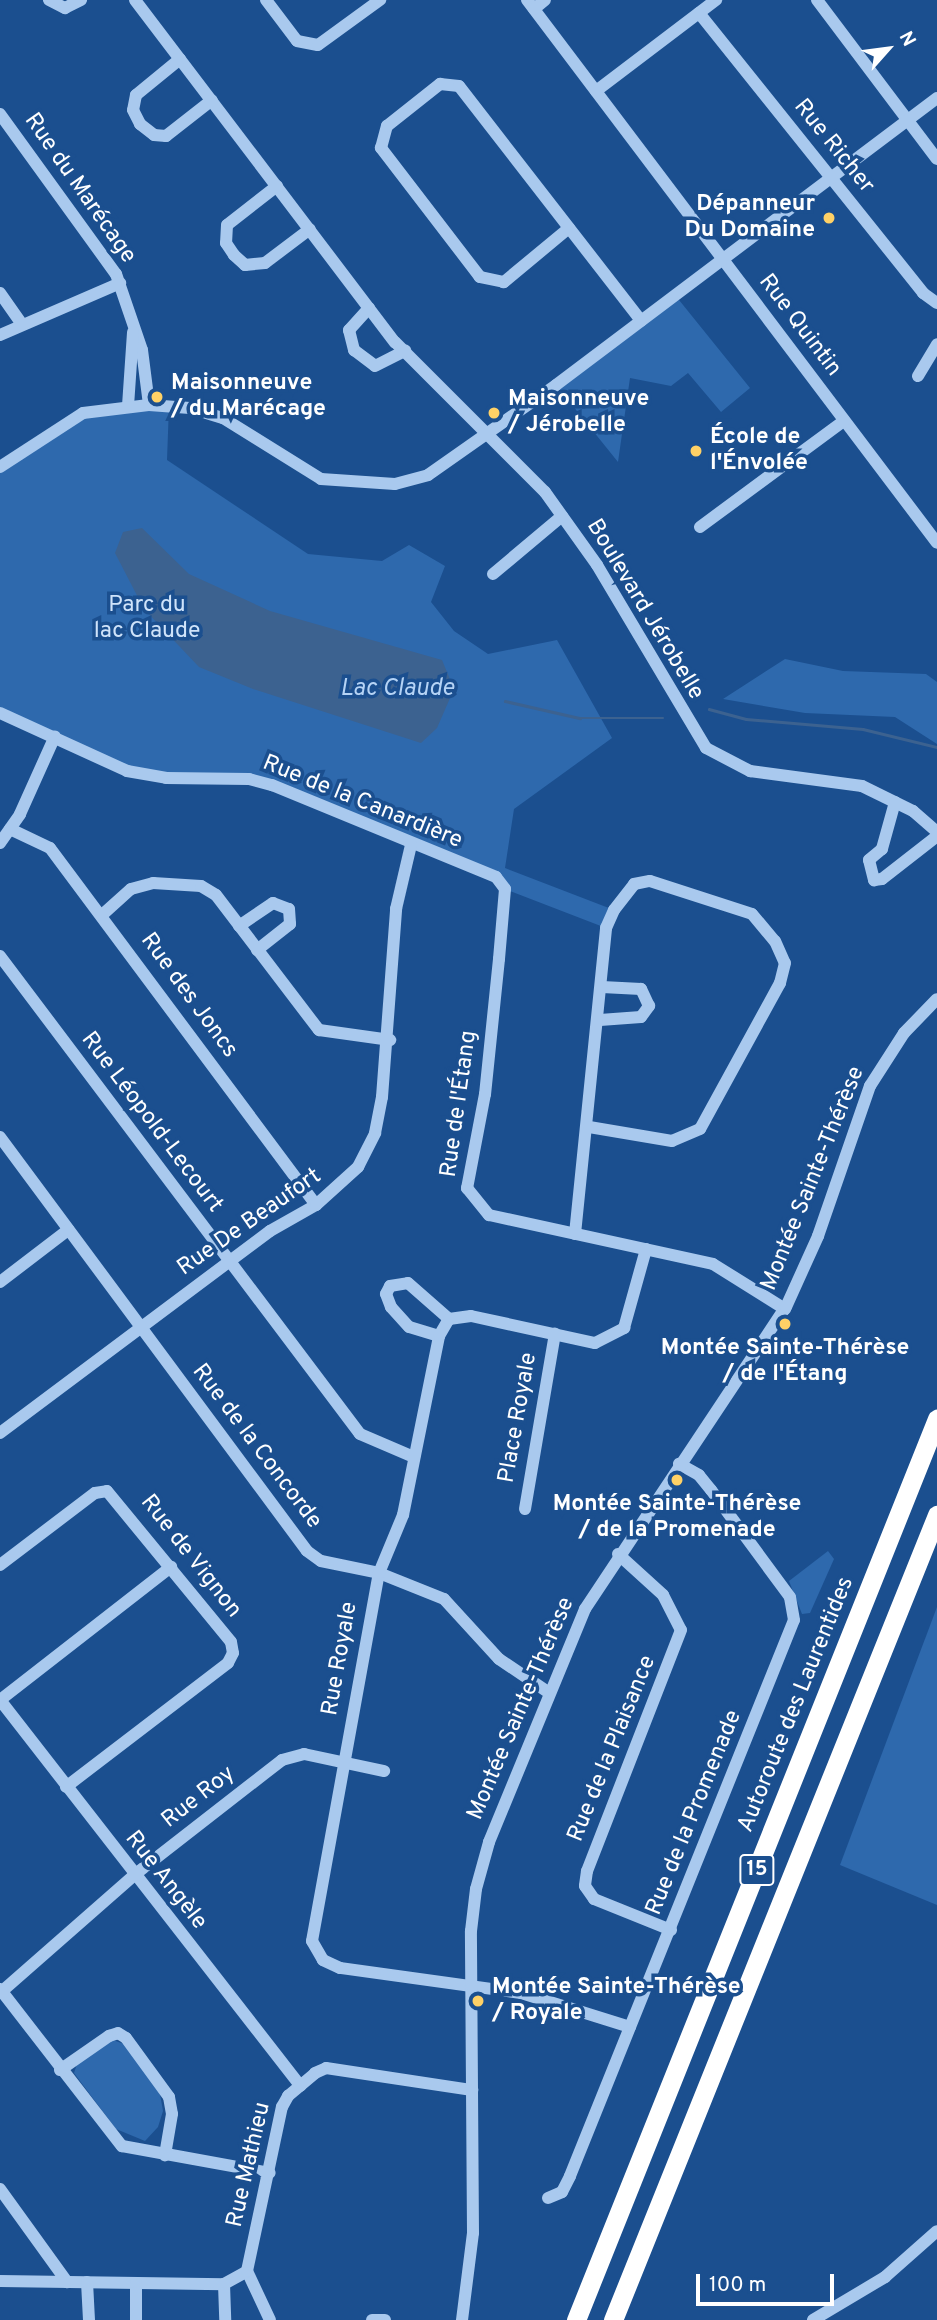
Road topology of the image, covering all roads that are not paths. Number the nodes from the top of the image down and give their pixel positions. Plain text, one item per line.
1 (49, 0) edge
2 (81, 0) edge
3 (135, 0) edge
4 (266, 0) edge
5 (380, 0) edge
6 (545, 0) edge
7 (716, 0) edge
8 (817, 0) edge
9 (531, 5) edge
10 (699, 13) junction
11 (180, 59) junction
12 (596, 91) junction
13 (937, 97) edge
14 (212, 100) junction
15 (0, 114) edge
16 (907, 120) junction
17 (937, 159) edge
18 (830, 178) junction
19 (277, 186) junction
20 (569, 228) junction
21 (310, 229) junction
22 (722, 260) junction
23 (120, 284) junction
24 (0, 293) edge
25 (937, 303) edge
26 (369, 308) junction
27 (641, 321) junction
28 (21, 323) junction
29 (134, 329) junction
30 (0, 335) edge
31 (937, 344) edge
32 (405, 351) junction
33 (918, 376) dead end
34 (149, 405) junction
35 (128, 406) junction
36 (844, 421) junction
37 (490, 433) junction
38 (0, 467) edge
39 (562, 516) junction
40 (699, 527) dead end
41 (937, 543) edge
42 (493, 574) dead end
43 (0, 713) edge
44 (55, 736) junction
45 (895, 802) junction
46 (10, 829) junction
47 (937, 834) edge
48 (0, 843) edge
49 (411, 845) junction
50 (505, 889) joint
51 (102, 915) junction
52 (239, 926) junction
53 (257, 950) junction
54 (0, 956) edge
55 (602, 987) junction
56 (937, 999) edge
57 (600, 1020) junction
58 (390, 1040) junction
59 (589, 1127) junction
60 (2, 1143) edge
61 (316, 1205) junction
62 (68, 1230) junction
63 (575, 1234) junction
64 (646, 1249) junction
65 (228, 1262) junction
66 (0, 1282) edge
67 (785, 1309) junction
68 (449, 1318) junction
69 (141, 1327) junction
70 (555, 1334) junction
71 (439, 1336) junction
72 (937, 1419) edge
73 (0, 1433) edge
74 (414, 1457) junction
75 (678, 1464) junction
76 (525, 1508) dead end
77 (937, 1515) edge
78 (618, 1554) junction
79 (0, 1565) edge
80 (171, 1566) junction
81 (379, 1573) junction
82 (548, 1692) junction
83 (0, 1700) edge
84 (344, 1763) junction
85 (384, 1771) dead end
86 (66, 1787) junction
87 (134, 1876) junction
88 (671, 1930) junction
89 (470, 1985) junction
90 (1, 1991) edge
91 (630, 2027) junction
92 (60, 2070) junction
93 (300, 2085) junction
94 (472, 2090) junction
95 (165, 2155) junction
96 (270, 2173) junction
97 (0, 2189) edge
98 (548, 2198) dead end
99 (937, 2231) edge
100 (634, 2270) junction
101 (247, 2272) junction
102 (0, 2281) edge
103 (67, 2282) junction
104 (87, 2282) junction
105 (136, 2283) junction
106 (224, 2284) junction
107 (89, 2320) edge
108 (136, 2320) edge
109 (225, 2320) edge
110 (270, 2320) edge
111 (372, 2320) edge
112 (385, 2320) edge
113 (462, 2320) edge
114 (576, 2320) edge
115 (614, 2320) edge
116 (625, 2320) edge
117 (813, 2320) edge

1 - 2 street
3 - 11 street, Boulevard Jérobelle
4 - 5 street
6 - 9 street
7 - 10 street
8 - 16 street
9 - 12 street, Rue Quintin
10 - 12 street
10 - 18 street, Rue Richer
11 - 14 street, Boulevard Jérobelle
11 - 14 street
12 - 22 street, Rue Quintin
13 - 16 street
14 - 19 street, Boulevard Jérobelle
15 - 23 street, Rue du Marécage
16 - 17 street
16 - 18 street
18 - 22 street
18 - 25 street, Rue Richer
19 - 21 street, Boulevard Jérobelle
19 - 21 street
20 - 20 street
20 - 27 street
21 - 26 street, Boulevard Jérobelle
22 - 27 street
22 - 36 street, Rue Quintin
23 - 28 street
23 - 29 street, Rue du Marécage
24 - 28 street
26 - 32 street, Boulevard Jérobelle
26 - 32 street
27 - 37 street
28 - 30 street
29 - 34 street, Rue du Marécage
29 - 35 street, Rue du Marécage
31 - 33 street
32 - 37 street, Boulevard Jérobelle
34 - 35 street
34 - 37 street
35 - 38 street
36 - 40 street
36 - 41 street, Rue Quintin
37 - 39 street, Boulevard Jérobelle
39 - 42 street
39 - 45 street, Boulevard Jérobelle
43 - 44 street, Rue de la Canardière
44 - 46 street
44 - 49 street, Rue de la Canardière
45 - 47 street, Boulevard Jérobelle
45 - 47 street, Boulevard Jérobelle
46 - 48 street
46 - 51 street, Rue des Joncs
49 - 50 street, Rue de la Canardière
49 - 58 street, Rue De Beaufort
50 - 63 street, Rue de l'Étang
51 - 52 street
51 - 61 street, Rue des Joncs
52 - 53 street
52 - 53 street
53 - 58 street
54 - 65 street, Rue Léopold-Lecourt
55 - 57 street
55 - 57 street
55 - 59 street
56 - 67 street, Montée Sainte-Thérèse
57 - 59 street
58 - 61 street, Rue De Beaufort
59 - 63 street
60 - 62 street, Rue de la Concorde
61 - 65 street, Rue De Beaufort
62 - 66 street
62 - 69 street, Rue de la Concorde
63 - 64 street, Rue de l'Étang
64 - 67 street, Rue de l'Étang
64 - 70 street
65 - 69 street, Rue De Beaufort
65 - 74 street, Rue Léopold-Lecourt
67 - 75 street, Montée Sainte-Thérèse
68 - 70 street
68 - 71 street, Rue Royale
68 - 71 street
69 - 73 street, Rue De Beaufort
69 - 81 street, Rue de la Concorde
70 - 76 street, Place Royale
71 - 74 street, Rue Royale
72 - 114 highway, Autoroute des Laurentides / 15
74 - 81 street, Rue Royale
75 - 78 street, Montée Sainte-Thérèse
75 - 88 street, Rue de la Promenade
77 - 100 highway, 15
78 - 82 street, Montée Sainte-Thérèse
78 - 88 street, Rue de la Plaisance
79 - 80 street, Rue de Vignon
80 - 83 street
80 - 86 street, Rue de Vignon
81 - 82 street, Rue de la Concorde
81 - 84 street, Rue Royale
82 - 89 street, Montée Sainte-Thérèse
83 - 86 street, Rue Angèle
84 - 85 street, Rue Roy
84 - 87 street, Rue Roy
84 - 89 street, Rue Royale
86 - 87 street, Rue Angèle
87 - 90 street, Rue Roy
87 - 93 street, Rue Angèle
88 - 91 street, Rue de la Promenade
89 - 91 street, Rue Royale
89 - 94 street, Montée Sainte-Thérèse
90 - 92 street
91 - 98 street, Rue de la Promenade
92 - 95 street
92 - 95 street
93 - 94 street, Rue Mathieu
93 - 96 street, Rue Mathieu
94 - 113 street, Montée Sainte-Thérèse
95 - 96 street
96 - 101 street, Rue Mathieu
97 - 103 street
99 - 117 street
100 - 115 highway, 15
100 - 116 highway
101 - 106 street
101 - 110 street
102 - 103 street
103 - 104 street
104 - 105 street
104 - 107 street
105 - 106 street
105 - 108 street
106 - 109 street
111 - 112 street

